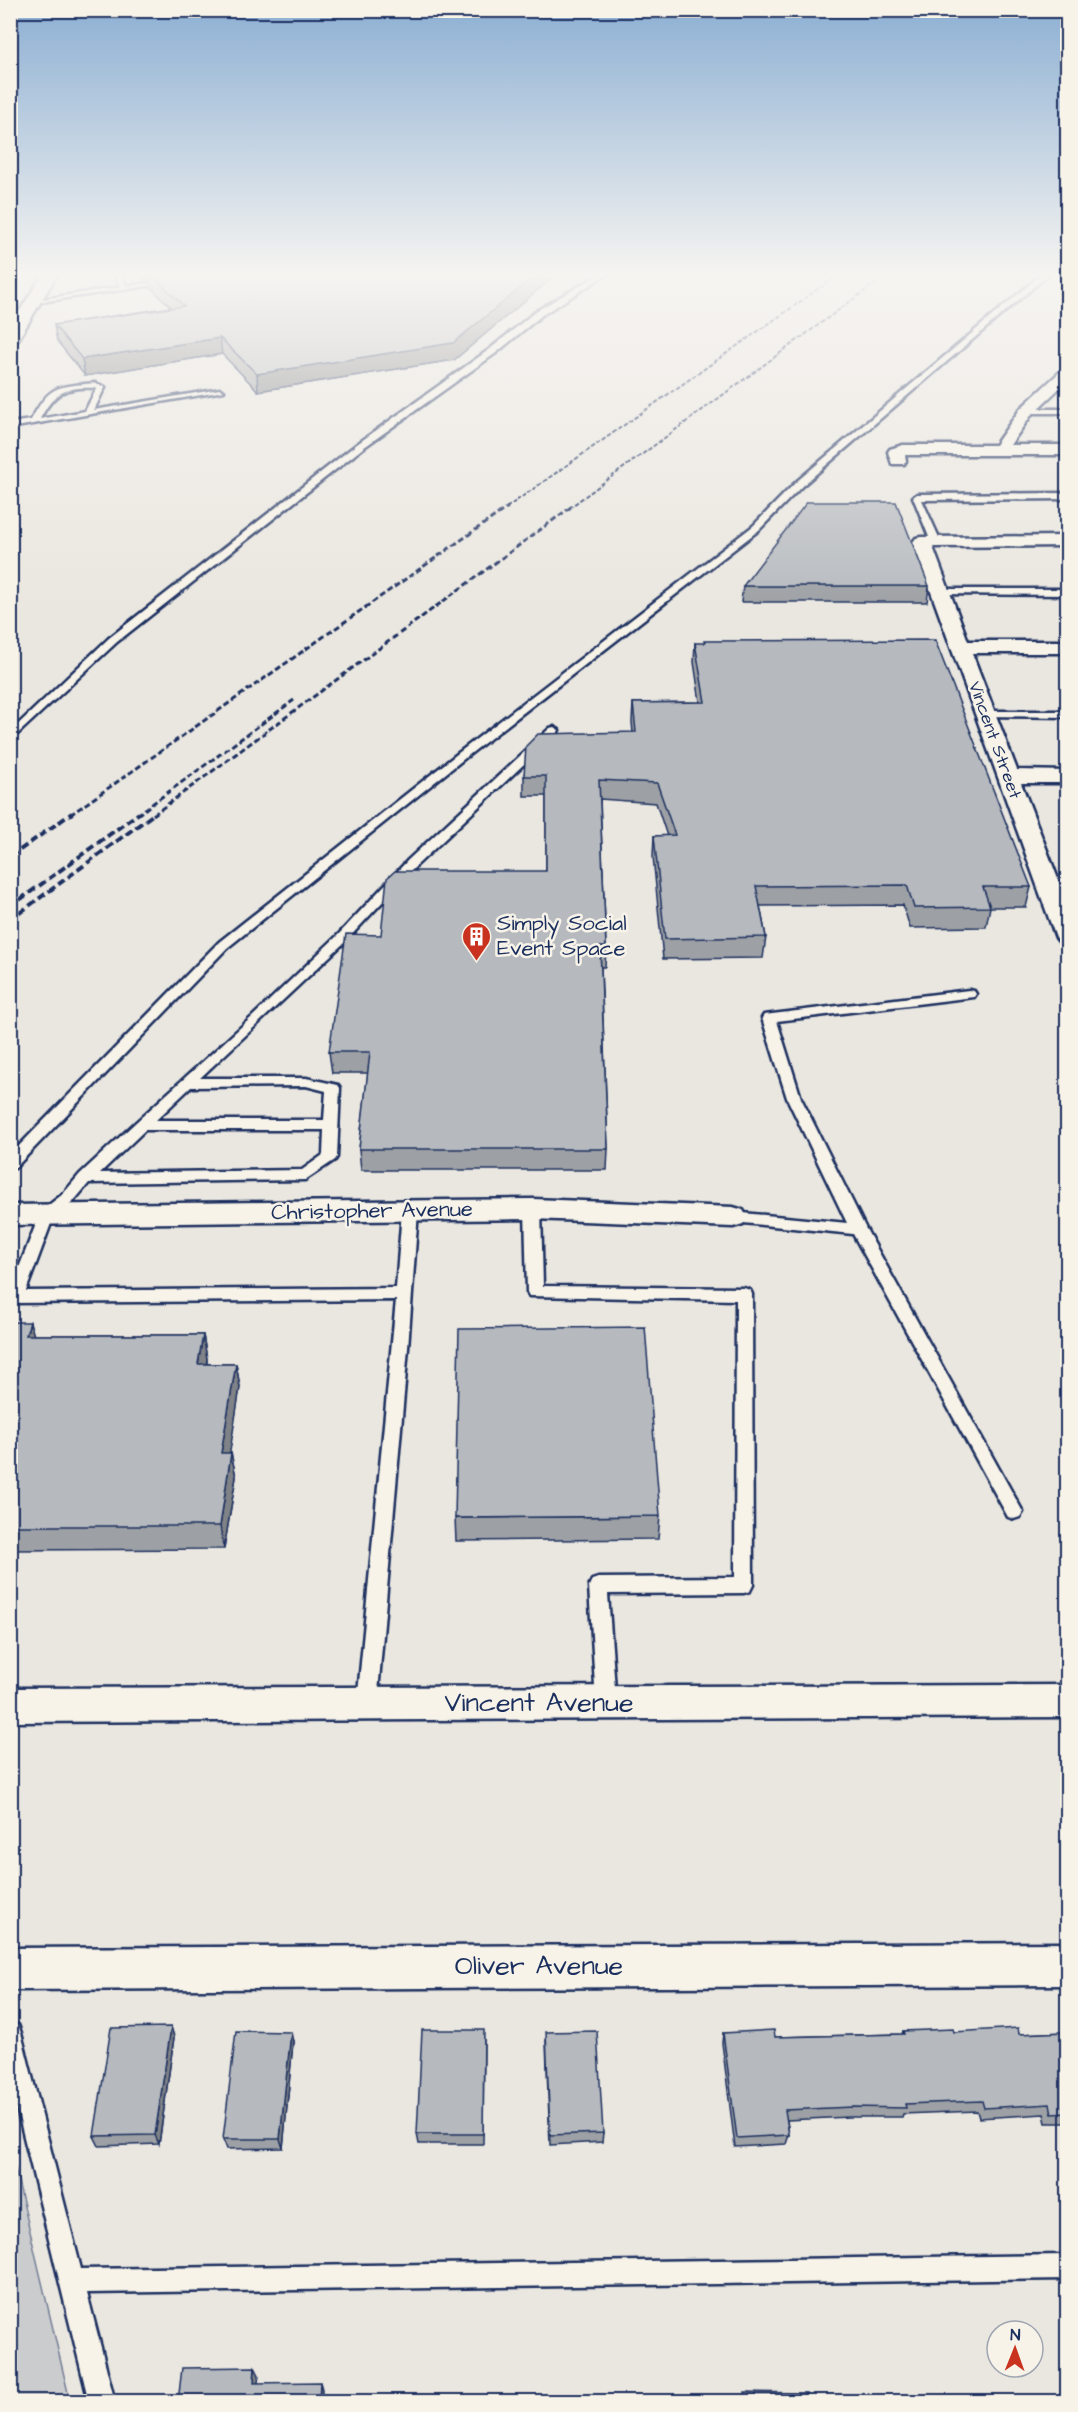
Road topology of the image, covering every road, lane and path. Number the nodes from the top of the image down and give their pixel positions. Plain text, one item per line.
1 (91, 386) edge
2 (97, 386) edge
3 (445, 386) edge
4 (915, 386) edge
5 (1054, 386) edge
6 (220, 391) dead end
7 (1026, 411) junction
8 (1068, 411) edge
9 (88, 414) junction
10 (34, 423) junction
11 (10, 426) edge
12 (1000, 449) junction
13 (1068, 450) edge
14 (898, 461) dead end
15 (1068, 496) edge
16 (1068, 541) edge
17 (929, 542) junction
18 (1068, 591) edge
19 (940, 592) junction
20 (960, 647) junction
21 (1068, 647) edge
22 (985, 714) junction
23 (1068, 714) edge
24 (554, 730) dead end
25 (10, 738) edge
26 (1008, 776) junction
27 (1068, 777) edge
28 (1068, 938) edge
29 (969, 994) dead end
30 (187, 1083) junction
31 (141, 1125) junction
32 (331, 1125) junction
33 (10, 1164) edge
34 (85, 1178) junction
35 (533, 1209) junction
36 (410, 1210) junction
37 (10, 1215) edge
38 (46, 1215) junction
39 (733, 1217) joint
40 (858, 1229) junction
41 (404, 1294) junction
42 (13, 1297) edge
43 (1014, 1512) dead end
44 (1068, 1701) edge
45 (606, 1703) junction
46 (367, 1704) junction
47 (10, 1705) edge
48 (1068, 1964) edge
49 (10, 1969) edge
50 (10, 2033) edge
51 (1068, 2267) edge
52 (73, 2281) junction
53 (102, 2402) edge

1 - 10 lane
2 - 9 lane
3 - 25 lane
4 - 33 lane
5 - 7 street
6 - 9 lane
7 - 8 lane
7 - 12 street
9 - 10 lane
10 - 11 lane
12 - 13 street
12 - 14 street
15 - 17 lane
16 - 17 street
17 - 19 street, Vincent Street
18 - 19 lane
19 - 20 street, Vincent Street
20 - 21 street
20 - 22 street, Vincent Street
22 - 23 lane
22 - 26 street, Vincent Street
24 - 30 lane
26 - 27 street
26 - 28 street, Vincent Street
29 - 40 lane
30 - 31 lane
30 - 32 lane
31 - 32 lane
31 - 34 lane
32 - 34 lane
34 - 38 lane
35 - 36 street, Christopher Avenue
35 - 39 street, Christopher Avenue
35 - 45 lane
36 - 38 street, Christopher Avenue
36 - 41 lane
37 - 38 street, Christopher Avenue
38 - 42 lane
39 - 40 lane
40 - 43 lane
41 - 42 lane
41 - 46 lane
44 - 45 street, Vincent Avenue
45 - 46 street, Vincent Avenue
46 - 47 street, Vincent Avenue
48 - 49 street, Oliver Avenue
50 - 52 lane
51 - 52 lane
52 - 53 lane

